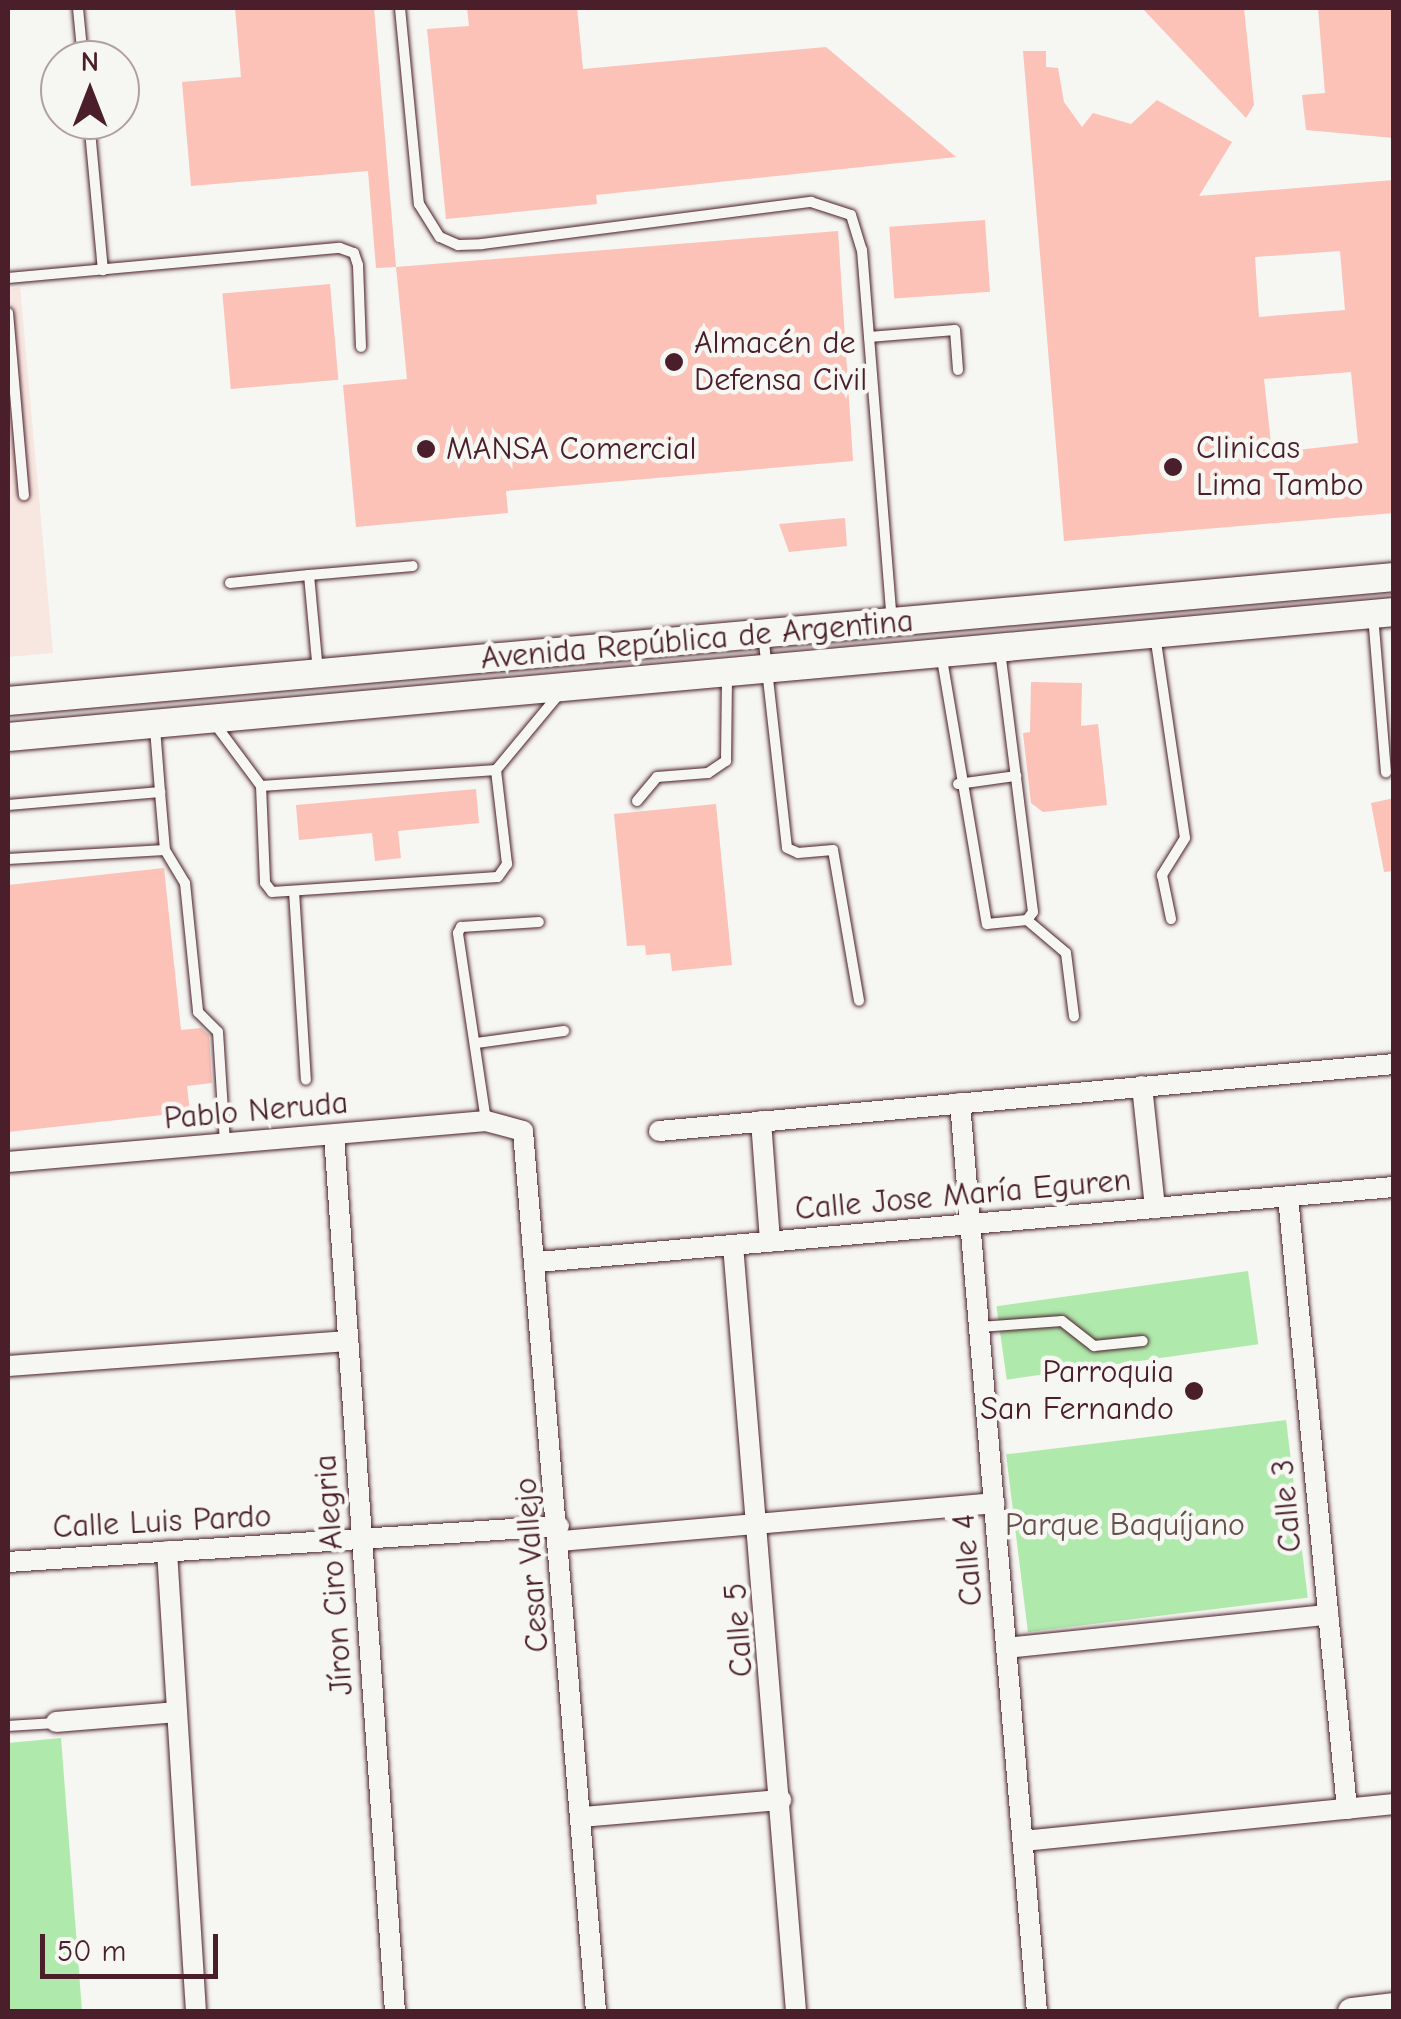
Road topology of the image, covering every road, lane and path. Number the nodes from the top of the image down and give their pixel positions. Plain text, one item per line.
1 (78, 8) edge
2 (400, 8) edge
3 (81, 40) edge
4 (91, 140) edge
5 (103, 270) junction
6 (8, 278) edge
7 (8, 313) edge
8 (868, 337) junction
9 (361, 347) dead end
10 (958, 370) dead end
11 (24, 495) dead end
12 (414, 566) dead end
13 (309, 576) junction
14 (1394, 577) edge
15 (230, 582) dead end
16 (1383, 613) edge
17 (892, 622) junction
18 (763, 633) junction
19 (1155, 634) junction
20 (1000, 648) junction
21 (941, 653) junction
22 (766, 669) junction
23 (727, 672) junction
24 (318, 673) junction
25 (1394, 686) edge
26 (565, 687) junction
27 (1379, 687) junction
28 (8, 700) edge
29 (212, 719) junction
30 (154, 724) junction
31 (8, 737) edge
32 (496, 770) junction
33 (1386, 772) dead end
34 (1016, 776) junction
35 (958, 784) junction
36 (261, 786) junction
37 (160, 792) junction
38 (637, 801) dead end
39 (8, 806) edge
40 (165, 850) junction
41 (8, 859) edge
42 (294, 891) junction
43 (1171, 919) dead end
44 (1027, 920) junction
45 (538, 922) dead end
46 (859, 1002) dead end
47 (1074, 1016) dead end
48 (564, 1031) dead end
49 (476, 1043) junction
50 (1394, 1064) edge
51 (306, 1080) dead end
52 (1142, 1086) junction
53 (960, 1102) junction
54 (486, 1121) junction
55 (760, 1121) junction
56 (509, 1122) joint
57 (660, 1131) dead end
58 (334, 1135) junction
59 (225, 1144) junction
60 (8, 1162) edge
61 (1394, 1187) edge
62 (1288, 1197) junction
63 (1155, 1208) junction
64 (970, 1224) junction
65 (770, 1242) junction
66 (733, 1245) junction
67 (538, 1262) junction
68 (978, 1327) junction
69 (1143, 1341) dead end
70 (348, 1342) junction
71 (8, 1366) edge
72 (994, 1503) junction
73 (760, 1523) junction
74 (560, 1533) junction
75 (362, 1542) junction
76 (168, 1551) junction
77 (8, 1562) edge
78 (1328, 1614) junction
79 (1006, 1648) junction
80 (178, 1712) junction
81 (56, 1722) joint
82 (8, 1726) edge
83 (782, 1800) junction
84 (1394, 1804) edge
85 (1347, 1809) junction
86 (582, 1816) junction
87 (1023, 1841) junction
88 (1394, 2008) edge
89 (196, 2012) edge
90 (396, 2012) edge
91 (596, 2012) edge
92 (796, 2012) edge
93 (1037, 2012) edge
94 (1352, 2012) edge

1 - 3 lane
2 - 8 lane
4 - 5 lane
5 - 6 lane
5 - 9 lane
7 - 11 lane
8 - 10 lane
8 - 17 lane
12 - 13 lane
13 - 15 lane
13 - 24 lane
14 - 17 main road, Avenida República de Argentina
16 - 19 main road, Avenida República de Argentina
16 - 27 lane
17 - 18 main road, Avenida República de Argentina
18 - 22 lane
18 - 24 main road, Avenida República de Argentina
19 - 20 main road, Avenida República de Argentina
19 - 43 lane
20 - 21 main road, Avenida República de Argentina
20 - 34 lane
21 - 22 main road, Avenida República de Argentina
21 - 35 lane
22 - 23 main road, Avenida República de Argentina
22 - 46 lane
23 - 26 main road, Avenida República de Argentina
23 - 38 lane
24 - 28 main road, Avenida República de Argentina
25 - 27 lane
26 - 29 main road, Avenida República de Argentina
26 - 32 lane
27 - 33 lane
29 - 30 main road, Avenida República de Argentina
29 - 36 lane
30 - 31 main road, Avenida República de Argentina
30 - 37 lane
32 - 36 lane
32 - 42 lane
34 - 35 lane
34 - 44 lane
35 - 44 lane
36 - 42 lane
37 - 39 lane
37 - 40 lane
40 - 41 lane
40 - 59 lane
42 - 51 lane
44 - 47 lane
45 - 49 lane
48 - 49 lane
49 - 54 lane
50 - 52 street
52 - 53 street
52 - 63 street
53 - 55 street
53 - 64 street, Calle 4
54 - 56 street, Pablo Neruda
54 - 58 street, Pablo Neruda
55 - 57 street
55 - 65 street
56 - 67 street, Cesar Vallejo
58 - 59 street, Pablo Neruda
58 - 70 street, Jíron Ciro Alegria
59 - 60 street, Pablo Neruda
61 - 62 street, Calle Jose María Eguren
62 - 63 street, Calle Jose María Eguren
62 - 78 street, Calle 3
63 - 64 street, Calle Jose María Eguren
64 - 65 street, Calle Jose María Eguren
64 - 68 street, Calle 4
65 - 66 street, Calle Jose María Eguren
66 - 67 street, Calle Jose María Eguren
66 - 73 street, Calle 5
67 - 74 street, Cesar Vallejo
68 - 69 lane
68 - 72 street, Calle 4
70 - 71 street
70 - 75 street, Jíron Ciro Alegria
72 - 73 street, Calle Luis Pardo
72 - 79 street, Calle 4
73 - 74 street, Calle Luis Pardo
73 - 83 street, Calle 5
74 - 75 street, Calle Luis Pardo
74 - 86 street, Cesar Vallejo
75 - 76 street, Calle Luis Pardo
75 - 90 street, Jíron Ciro Alegria
76 - 77 street, Calle Luis Pardo
76 - 80 street
78 - 79 street
78 - 85 street, Calle 3
79 - 87 street, Calle 4
80 - 81 street
80 - 89 street
81 - 82 lane
83 - 86 street
83 - 92 street, Calle 5
84 - 85 street
85 - 87 street
86 - 91 street, Cesar Vallejo
87 - 93 street, Calle 4
88 - 94 main road

